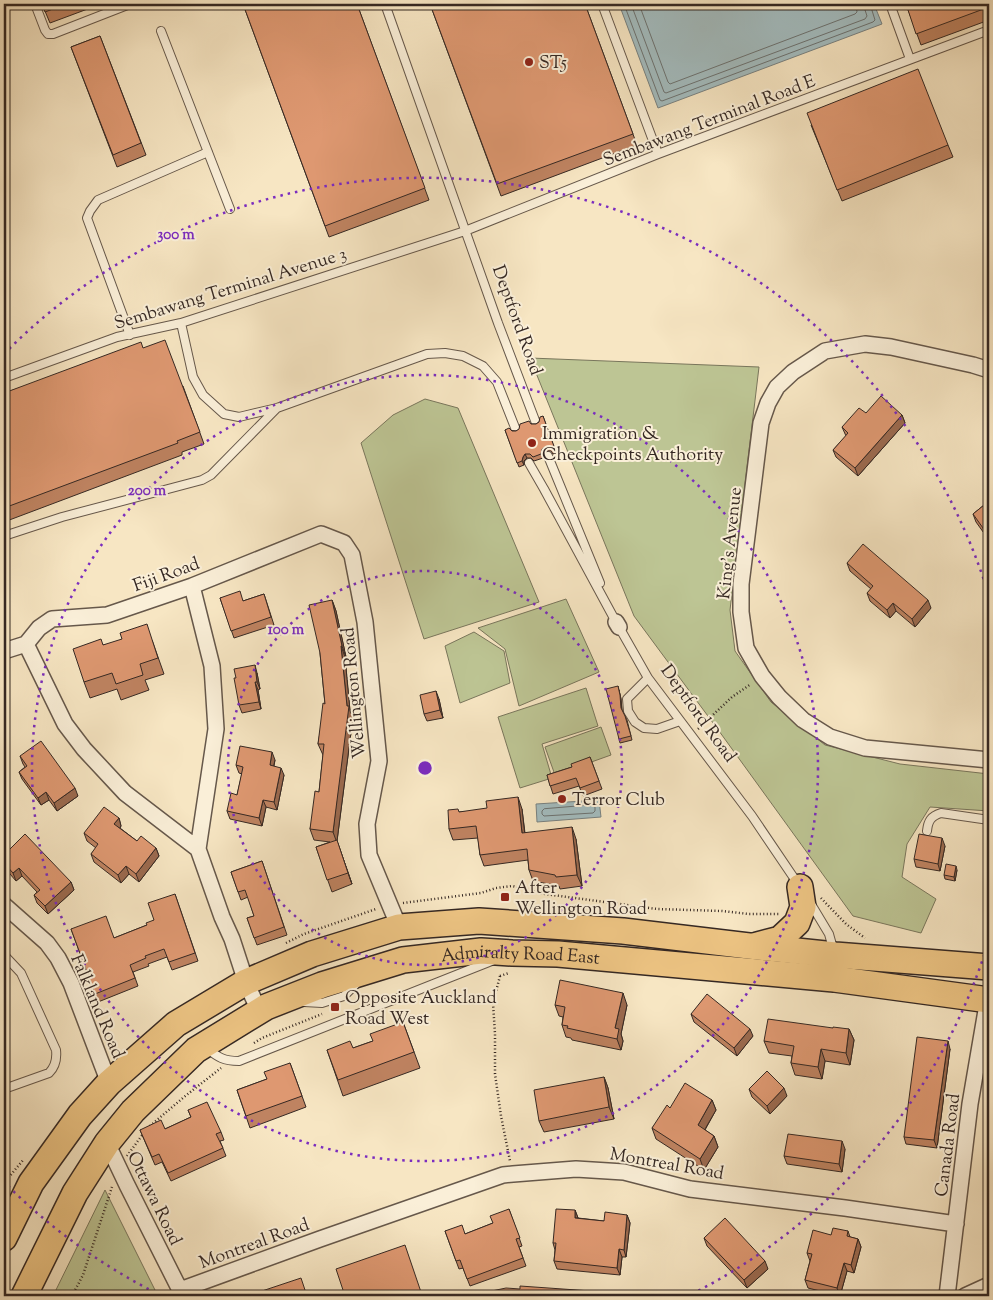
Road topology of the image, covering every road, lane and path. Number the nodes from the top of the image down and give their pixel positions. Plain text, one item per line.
1 (35, 4) edge
2 (130, 4) edge
3 (385, 4) edge
4 (602, 4) edge
5 (890, 4) edge
6 (989, 30) edge
7 (161, 31) dead end
8 (910, 59) junction
9 (208, 152) junction
10 (658, 154) junction
11 (230, 209) dead end
12 (465, 231) junction
13 (181, 323) junction
14 (130, 335) junction
15 (989, 370) edge
16 (4, 378) edge
17 (277, 408) junction
18 (536, 423) edge
19 (516, 430) edge
20 (548, 456) dead end
21 (529, 463) dead end
22 (4, 536) edge
23 (344, 543) joint
24 (192, 586) junction
25 (618, 625) junction
26 (26, 644) junction
27 (4, 651) edge
28 (762, 676) junction
29 (648, 678) junction
30 (680, 721) junction
31 (691, 735) junction
32 (989, 760) edge
33 (989, 820) edge
34 (927, 831) dead end
35 (198, 849) junction
36 (800, 886) junction
37 (4, 905) edge
38 (781, 914) dead end
39 (395, 916) junction
40 (750, 946) junction
41 (4, 955) edge
42 (503, 957) junction
43 (835, 967) junction
44 (989, 967) edge
45 (246, 982) junction
46 (989, 1000) edge
47 (259, 1011) junction
48 (329, 1012) dead end
49 (254, 1044) dead end
50 (203, 1046) junction
51 (230, 1061) junction
52 (109, 1083) junction
53 (4, 1089) edge
54 (107, 1142) junction
55 (119, 1168) junction
56 (513, 1174) junction
57 (956, 1224) junction
58 (4, 1238) edge
59 (989, 1285) edge
60 (182, 1293) edge
61 (24, 1296) edge
62 (72, 1296) edge
63 (947, 1296) edge
64 (965, 1296) edge

1 - 2 lane
3 - 12 lane, Deptford Road
4 - 10 lane
5 - 8 lane
6 - 8 lane, Sembawang Terminal Road E
7 - 9 lane
8 - 10 lane, Sembawang Terminal Road E
9 - 11 lane
9 - 14 lane
10 - 12 lane, Sembawang Terminal Road E
12 - 13 lane, Sembawang Terminal Avenue 3
12 - 18 lane, Deptford Road
13 - 14 lane, Sembawang Terminal Avenue 3
13 - 17 lane
14 - 16 lane, Sembawang Terminal Avenue 3
15 - 28 street, King's Avenue
17 - 19 lane
17 - 22 lane
20 - 25 lane, Deptford Road
21 - 25 lane
23 - 24 street, Fiji Road
23 - 39 street, Wellington Road
24 - 26 street, Fiji Road
24 - 35 street
25 - 29 lane, Deptford Road
26 - 27 street
26 - 35 street
28 - 31 path
28 - 32 street, King's Avenue
29 - 30 lane, Deptford Road
29 - 30 lane
30 - 31 lane, Deptford Road
31 - 36 lane, Deptford Road
33 - 34 lane
35 - 45 street
36 - 40 main road
36 - 43 lane, Deptford Road
37 - 52 street, Falkland Road
38 - 39 path
39 - 40 main road, Admiralty Road East
39 - 45 main road, Admiralty Road East
40 - 43 main road, Admiralty Road East
41 - 53 lane
42 - 43 main road, Admiralty Road East
42 - 47 main road, Admiralty Road East
42 - 51 lane
42 - 56 path
43 - 44 main road, Admiralty Road East
43 - 46 main road, Admiralty Road East
45 - 47 street
45 - 52 main road, Admiralty Road East
46 - 57 street, Canada Road
47 - 50 main road, Admiralty Road East
48 - 49 path
50 - 51 lane
50 - 54 main road, Admiralty Road East
51 - 55 path
52 - 58 main road, Admiralty Road East
54 - 55 street, Ottawa Road
54 - 61 main road, Admiralty Road East
55 - 60 street, Ottawa Road
55 - 62 path
56 - 57 street, Montreal Road
56 - 60 street, Montreal Road
57 - 63 street, Canada Road
59 - 64 street

